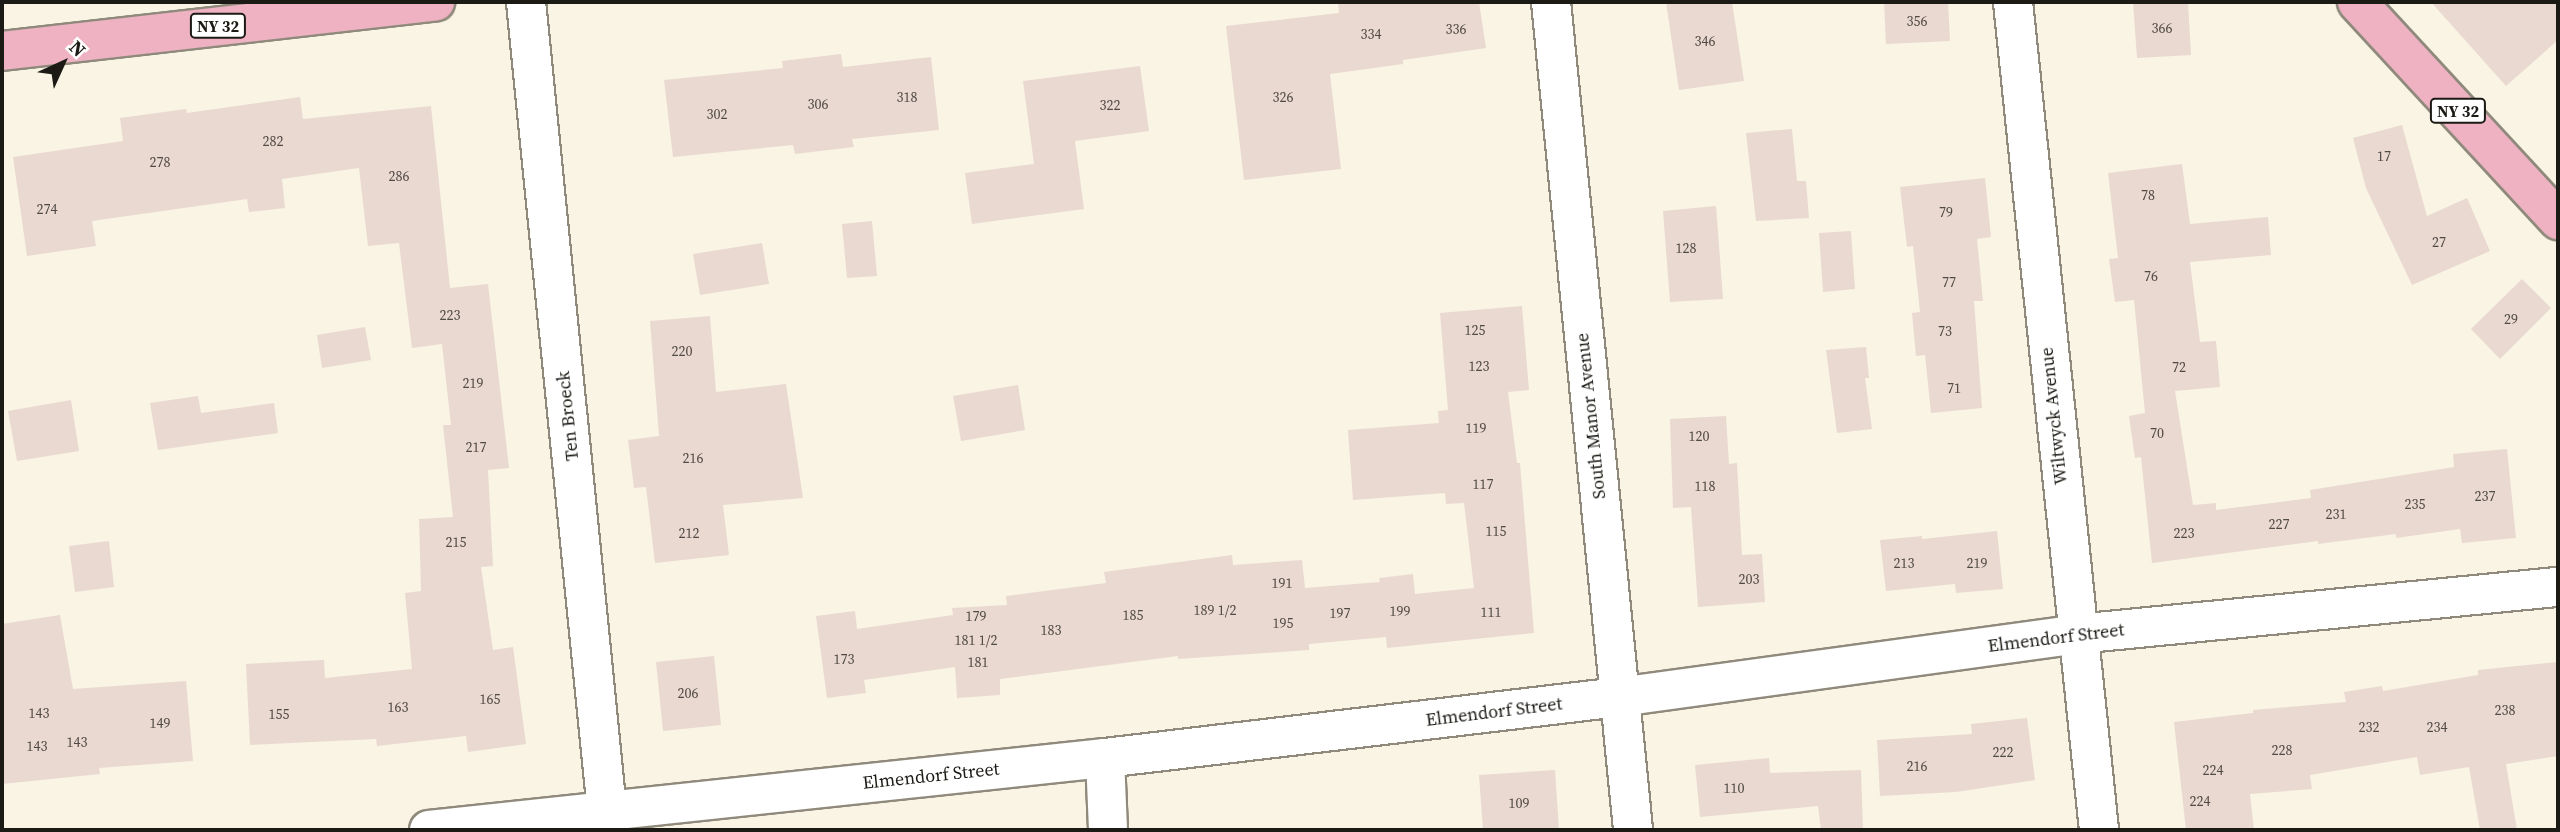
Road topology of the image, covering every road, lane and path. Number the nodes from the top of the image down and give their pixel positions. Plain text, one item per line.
1 (435, 2) edge
2 (526, 2) edge
3 (1550, 2) edge
4 (2013, 2) edge
5 (2357, 2) edge
6 (2, 51) edge
7 (2558, 220) edge
8 (2558, 587) edge
9 (2077, 634) junction
10 (1619, 696) junction
11 (1105, 758) junction
12 (608, 820) edge
13 (429, 830) edge
14 (1108, 830) edge
15 (1633, 830) edge
16 (2099, 830) edge

1 - 6 main road, NY 32
2 - 12 street, Ten Broeck
3 - 10 street, South Manor Avenue
4 - 9 street, Wiltwyck Avenue
5 - 7 main road, NY 32
8 - 9 street, Elmendorf Street
9 - 10 street, Elmendorf Street
9 - 16 street, Wiltwyck Avenue
10 - 11 street, Elmendorf Street
10 - 15 street, South Manor Avenue
11 - 12 street, Elmendorf Street
11 - 14 street
12 - 13 street, Elmendorf Street

